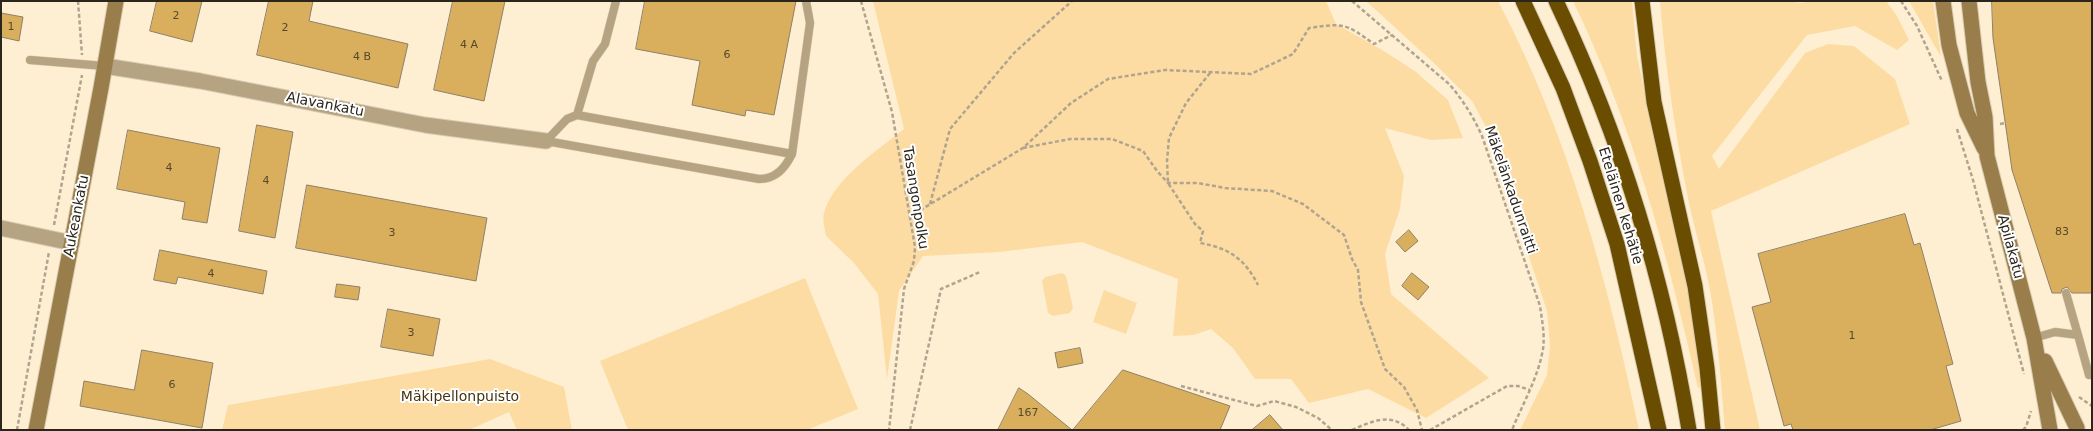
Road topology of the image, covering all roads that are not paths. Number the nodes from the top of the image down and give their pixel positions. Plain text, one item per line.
1 (116, 1) edge
2 (616, 1) edge
3 (806, 1) edge
4 (1516, 1) edge
5 (1523, 1) edge
6 (1556, 1) edge
7 (1642, 1) edge
8 (1943, 1) edge
9 (1969, 1) edge
10 (30, 60) dead end
11 (105, 66) junction
12 (1563, 88) junction
13 (577, 115) junction
14 (546, 142) junction
15 (792, 154) junction
16 (1987, 156) junction
17 (1, 228) edge
18 (72, 243) junction
19 (2066, 293) dead end
20 (2078, 335) junction
21 (2034, 338) junction
22 (2092, 375) edge
23 (2078, 429) edge
24 (36, 430) edge
25 (1659, 430) edge
26 (1689, 430) edge
27 (1713, 430) edge
28 (2051, 430) edge

1 - 11 street, Aukeankatu
2 - 13 lane
3 - 15 lane
4 - 12 highway
5 - 12 highway, Eteläinen kehätie
6 - 26 highway, Eteläinen kehätie
7 - 27 highway
8 - 16 street, Apilakatu
9 - 16 street, Apilakatu
10 - 11 lane
11 - 14 street, Alavankatu
11 - 18 street, Aukeankatu
12 - 25 highway, Eteläinen kehätie
13 - 14 lane
13 - 15 lane
14 - 15 lane
16 - 21 street, Apilakatu
17 - 18 street
18 - 24 street, Aukeankatu
19 - 20 lane
20 - 21 lane
20 - 22 lane
21 - 23 street, Apilakatu
21 - 28 street, Apilakatu
23 - 28 street

